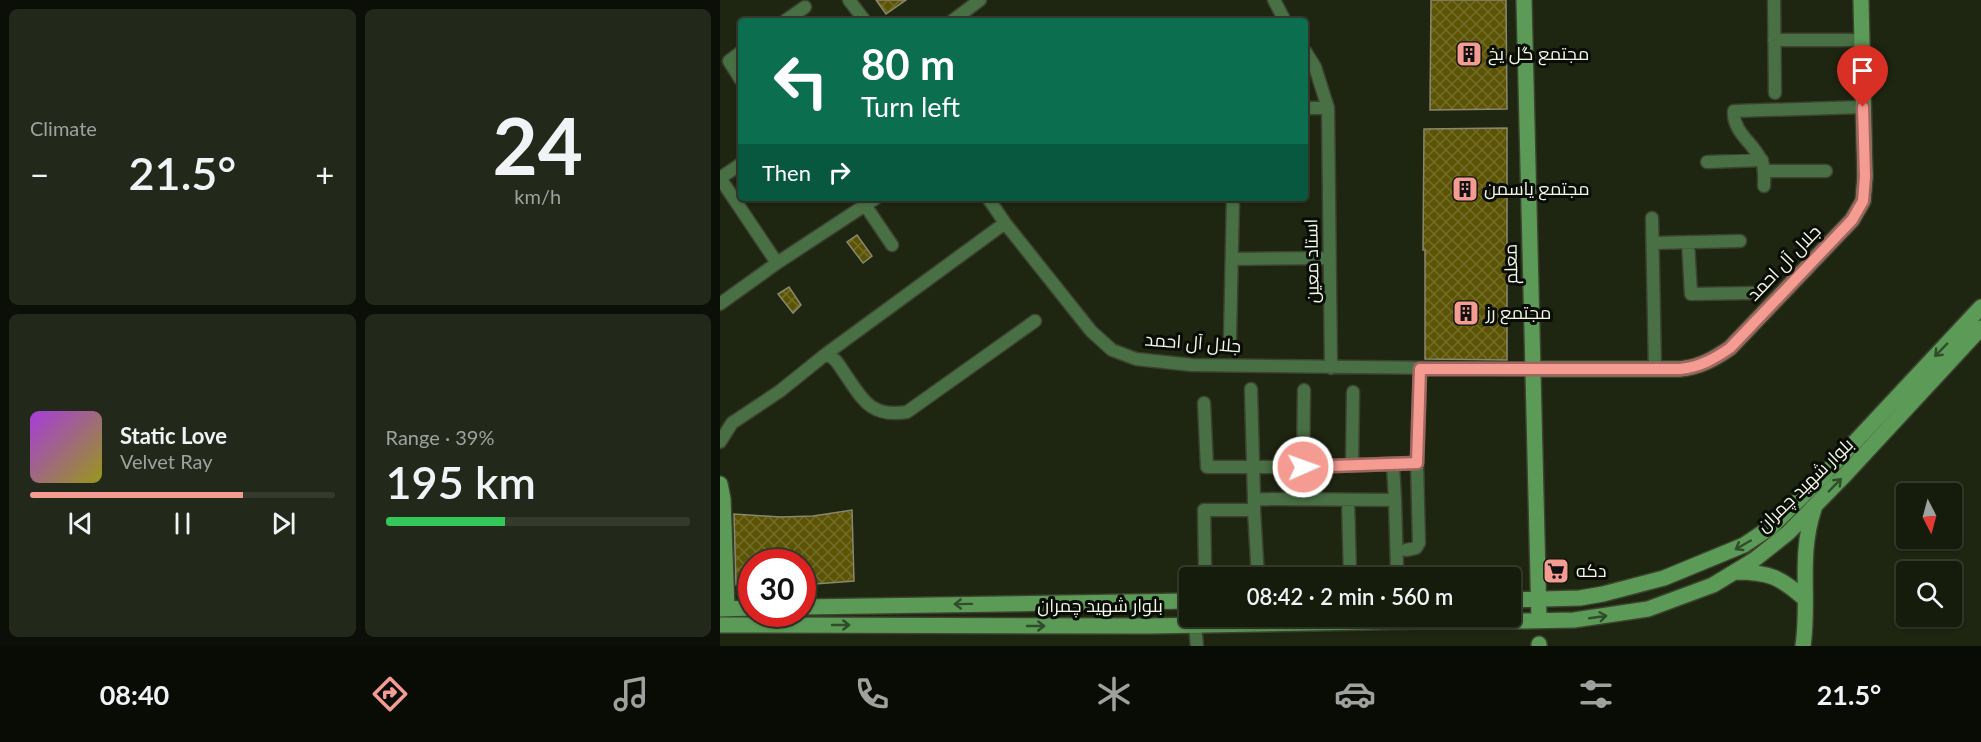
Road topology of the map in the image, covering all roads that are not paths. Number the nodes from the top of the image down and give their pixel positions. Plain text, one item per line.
1 (849, 0) edge
2 (980, 0) edge
3 (1274, 0) edge
4 (1524, 0) edge
5 (1774, 0) edge
6 (1861, 0) edge
7 (805, 7) dead end
8 (789, 18) edge
9 (863, 18) edge
10 (956, 18) edge
11 (1283, 18) edge
12 (1774, 40) junction
13 (1862, 40) junction
14 (738, 54) edge
15 (1308, 56) edge
16 (724, 64) edge
17 (738, 77) edge
18 (1775, 93) dead end
19 (1863, 107) junction
20 (1308, 108) edge
21 (1328, 108) junction
22 (1707, 162) dead end
23 (738, 166) edge
24 (1763, 166) junction
25 (1826, 171) dead end
26 (720, 178) edge
27 (1764, 186) dead end
28 (871, 201) edge
29 (990, 201) edge
30 (1233, 201) edge
31 (865, 205) junction
32 (1652, 218) dead end
33 (1005, 223) junction
34 (1740, 241) dead end
35 (1688, 242) junction
36 (1653, 243) junction
37 (892, 245) dead end
38 (1330, 258) junction
39 (1232, 259) junction
40 (777, 263) junction
41 (1753, 293) dead end
42 (720, 304) edge
43 (1981, 307) edge
44 (1035, 321) dead end
45 (1981, 328) edge
46 (1230, 338) dead end
47 (826, 354) junction
48 (1331, 368) junction
49 (1420, 369) junction
50 (1533, 369) junction
51 (1655, 369) junction
52 (1251, 389) dead end
53 (1304, 390) dead end
54 (1353, 392) dead end
55 (1204, 403) dead end
56 (726, 423) edge
57 (720, 442) edge
58 (1417, 463) junction
59 (1393, 465) junction
60 (1352, 466) junction
61 (1254, 467) junction
62 (1303, 467) junction
63 (720, 484) edge
64 (1348, 500) junction
65 (1395, 500) junction
66 (1254, 505) junction
67 (1814, 507) junction
68 (1406, 550) dead end
69 (1206, 567) edge
70 (1257, 567) edge
71 (1350, 567) edge
72 (1397, 567) edge
73 (1734, 572) junction
74 (1805, 599) junction
75 (1521, 600) edge
76 (1538, 600) junction
77 (1179, 601) edge
78 (816, 607) edge
79 (738, 608) edge
80 (723, 609) edge
81 (1521, 620) edge
82 (1539, 620) junction
83 (720, 625) edge
84 (1179, 626) edge
85 (1195, 627) edge
86 (1197, 646) edge
87 (1803, 646) edge

1 - 9 street
2 - 10 street
3 - 11 street
4 - 50 main road, معلم
5 - 12 street
6 - 13 main road, جلال آل احمد
7 - 8 street
12 - 13 street
12 - 18 street
13 - 19 main road, جلال آل احمد
14 - 16 street
15 - 21 street, استاد معین
16 - 17 street
19 - 24 street
19 - 51 main road, جلال آل احمد
20 - 21 street
21 - 38 street, استاد معین
22 - 24 street
23 - 26 street
24 - 25 street
24 - 27 street
26 - 40 street
28 - 31 street
29 - 33 street, جلال آل احمد
30 - 39 street
31 - 37 street
31 - 40 street
32 - 36 street
33 - 47 street
33 - 48 street, جلال آل احمد
34 - 35 street
35 - 36 street
35 - 41 street
36 - 51 street
38 - 39 street
38 - 48 street, استاد معین
39 - 46 street
40 - 42 street
43 -> 76 main road, بلوار شهید چمران
44 - 47 street
67 -> 45 main road, بلوار شهید چمران
47 - 56 street
48 - 49 street, جلال آل احمد
49 - 50 street, جلال آل احمد
49 - 58 street
50 - 51 main road, جلال آل احمد
50 - 76 main road, معلم
52 - 61 street
53 - 62 street
54 - 60 street
55 - 61 street
56 - 57 street
58 - 59 street
58 - 68 street
59 - 60 street
59 - 65 street
60 - 62 street
61 - 62 street
61 - 66 street
63 - 80 main road
64 - 65 street
64 - 66 street
64 - 71 street
65 - 72 street
66 - 69 street
66 - 70 street
67 - 73 main road, بلوار شهید چمران
67 - 74 main road
73 - 74 main road
82 -> 73 main road, بلوار شهید چمران
74 - 87 main road
75 - 76 main road, بلوار شهید چمران
76 - 82 main road, معلم
77 -> 78 main road, بلوار شهید چمران
79 - 80 main road
81 - 82 main road, بلوار شهید چمران
83 -> 84 main road, بلوار شهید چمران
85 - 86 street

